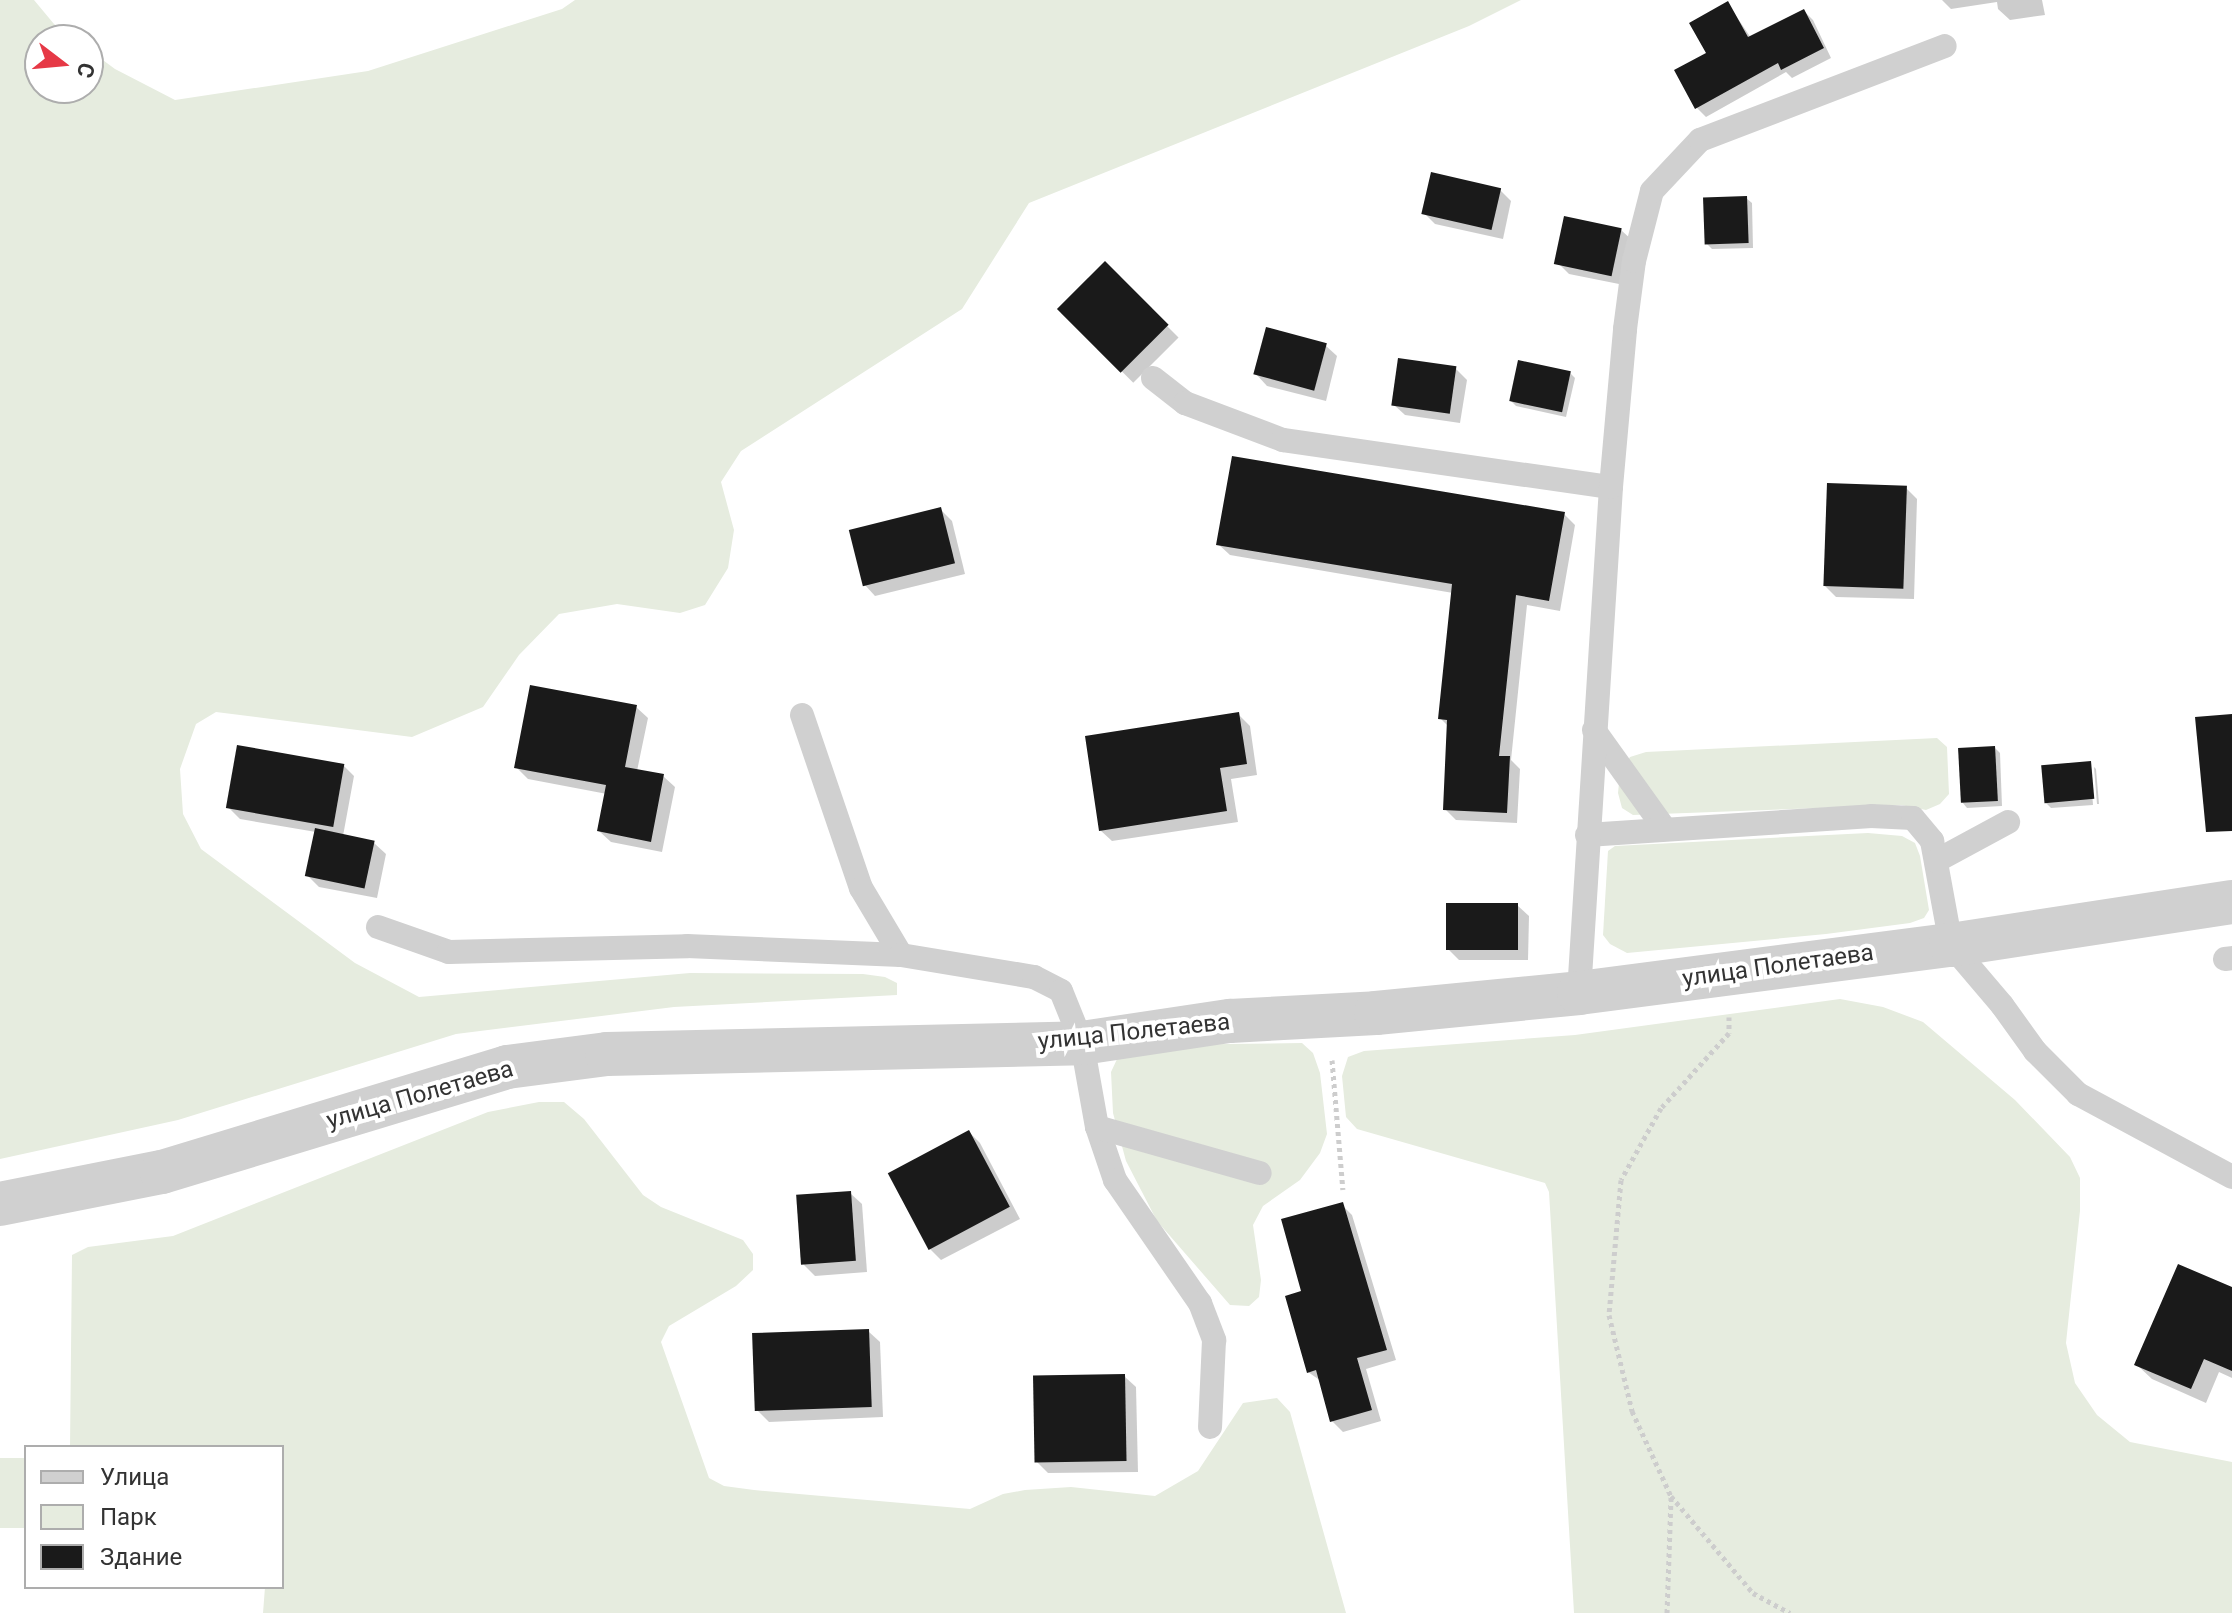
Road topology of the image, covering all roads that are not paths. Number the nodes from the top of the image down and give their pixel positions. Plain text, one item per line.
1 (1945, 46) dead end
2 (1153, 378) dead end
3 (1611, 487) junction
4 (802, 715) dead end
5 (1594, 730) junction
6 (2008, 822) dead end
7 (1665, 829) junction
8 (1587, 835) junction
9 (1936, 861) junction
10 (2232, 902) edge
11 (378, 927) dead end
12 (1951, 945) junction
13 (901, 955) junction
14 (1579, 993) junction
15 (1082, 1043) junction
16 (1097, 1127) junction
17 (1260, 1173) dead end
18 (2232, 1177) edge
19 (0, 1204) edge
20 (1210, 1427) dead end

1 - 3 lane
2 - 3 lane
3 - 5 lane
4 - 13 lane
5 - 7 lane
5 - 8 lane
6 - 9 lane
7 - 8 lane
7 - 9 lane
8 - 14 lane
9 - 12 lane
10 - 12 street, улица Полетаева
11 - 13 lane
12 - 14 street, улица Полетаева
12 - 18 lane
13 - 15 lane
14 - 15 street, улица Полетаева
15 - 16 lane
15 - 19 street, улица Полетаева
16 - 17 lane
16 - 20 lane

